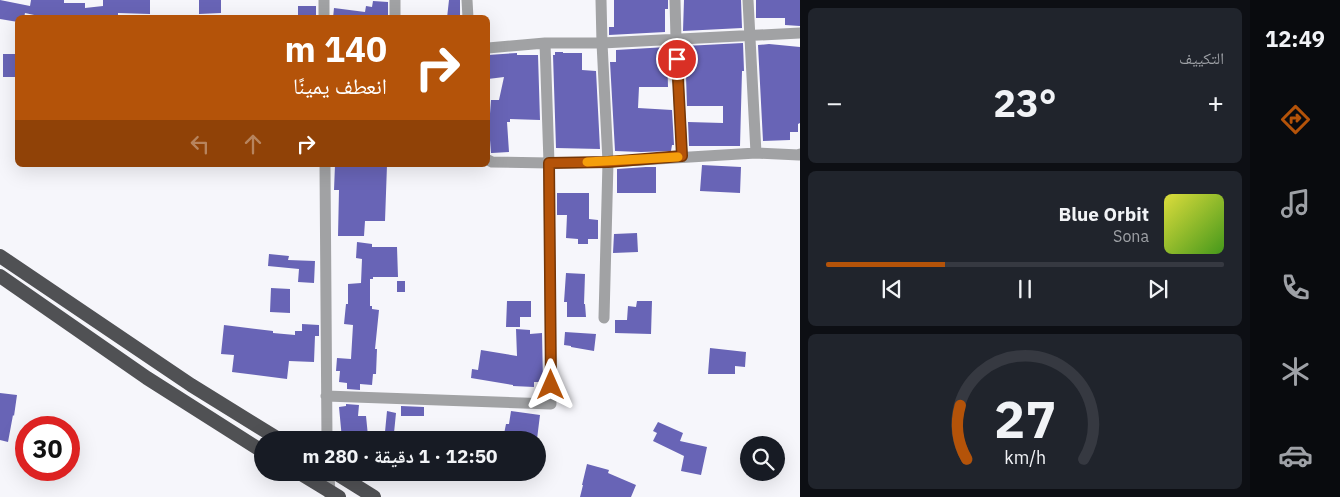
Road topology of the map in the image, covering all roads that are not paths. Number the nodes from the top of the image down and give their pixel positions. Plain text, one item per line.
1 (324, 0) edge
2 (395, 0) edge
3 (467, 0) edge
4 (602, 0) edge
5 (675, 0) edge
6 (748, 0) edge
7 (324, 15) edge
8 (395, 15) edge
9 (468, 15) edge
10 (800, 33) edge
11 (749, 35) junction
12 (676, 39) junction
13 (546, 43) junction
14 (602, 43) junction
15 (490, 48) edge
16 (756, 152) junction
17 (800, 155) edge
18 (682, 156) junction
19 (490, 161) edge
20 (608, 162) junction
21 (549, 163) junction
22 (325, 167) edge
23 (0, 256) edge
24 (0, 276) edge
25 (604, 318) dead end
26 (326, 396) junction
27 (265, 431) edge
28 (327, 431) edge
29 (254, 446) edge
30 (312, 481) edge
31 (331, 481) edge
32 (348, 481) edge
33 (333, 495) edge
34 (374, 497) edge

1 - 7 street
2 - 8 street
3 - 9 street
4 - 14 street
5 - 12 street
6 - 11 street
10 - 11 street
11 - 12 street
11 - 16 street
12 - 14 street
12 - 18 street
13 - 14 street
13 - 15 street
13 - 21 street
14 - 20 street
16 - 17 street
16 - 18 street
18 - 20 street
19 - 21 street
20 - 21 street
20 - 25 street
21 - 26 street
22 - 26 street
23 - 27 highway
24 - 29 highway
26 - 28 street
30 - 33 highway
31 - 33 street
32 - 34 highway

